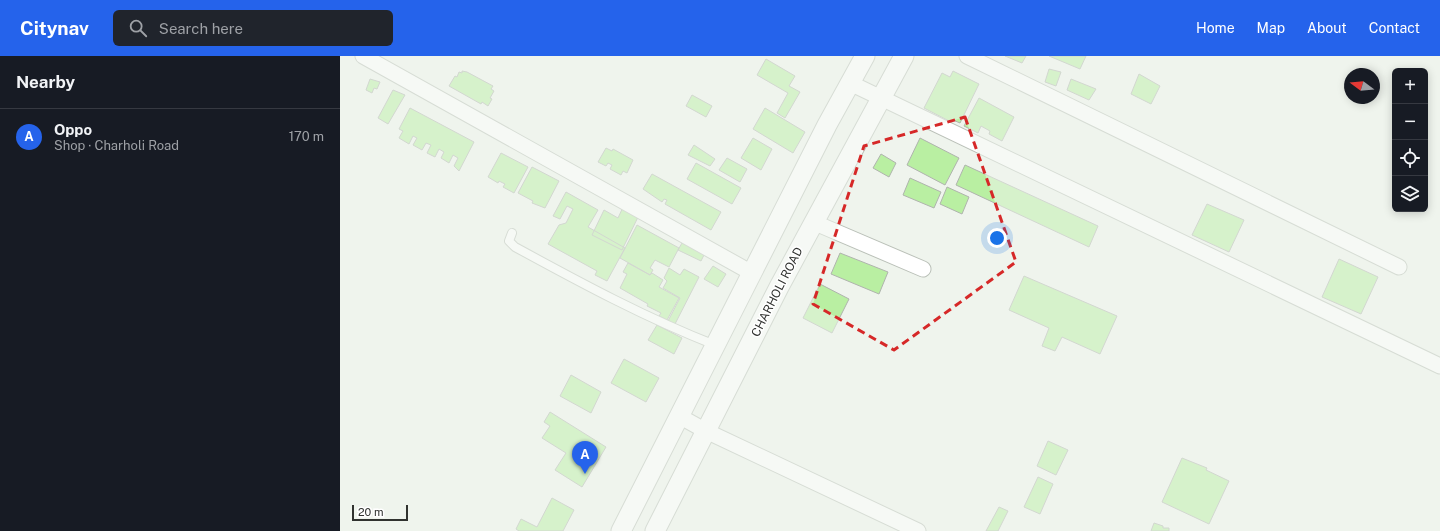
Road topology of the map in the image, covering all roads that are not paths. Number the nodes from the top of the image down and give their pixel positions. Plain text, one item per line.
1 (363, 56) edge
2 (865, 56) edge
3 (904, 56) edge
4 (967, 56) edge
5 (850, 83) junction
6 (881, 99) junction
7 (813, 222) junction
8 (512, 233) dead end
9 (1399, 267) dead end
10 (923, 269) dead end
11 (752, 273) junction
12 (715, 345) junction
13 (1440, 366) edge
14 (679, 416) junction
15 (706, 431) junction
16 (621, 531) edge
17 (655, 531) edge
18 (918, 531) edge

1 - 11 street
2 - 5 street
3 - 6 street, CHARHOLI ROAD
4 - 9 street
5 - 6 street
5 - 11 street
6 - 7 street, CHARHOLI ROAD
6 - 13 street
7 - 10 street
7 - 15 street, CHARHOLI ROAD
8 - 12 lane
11 - 12 street
12 - 14 street
14 - 15 street
14 - 16 street
15 - 17 street, CHARHOLI ROAD
15 - 18 street

